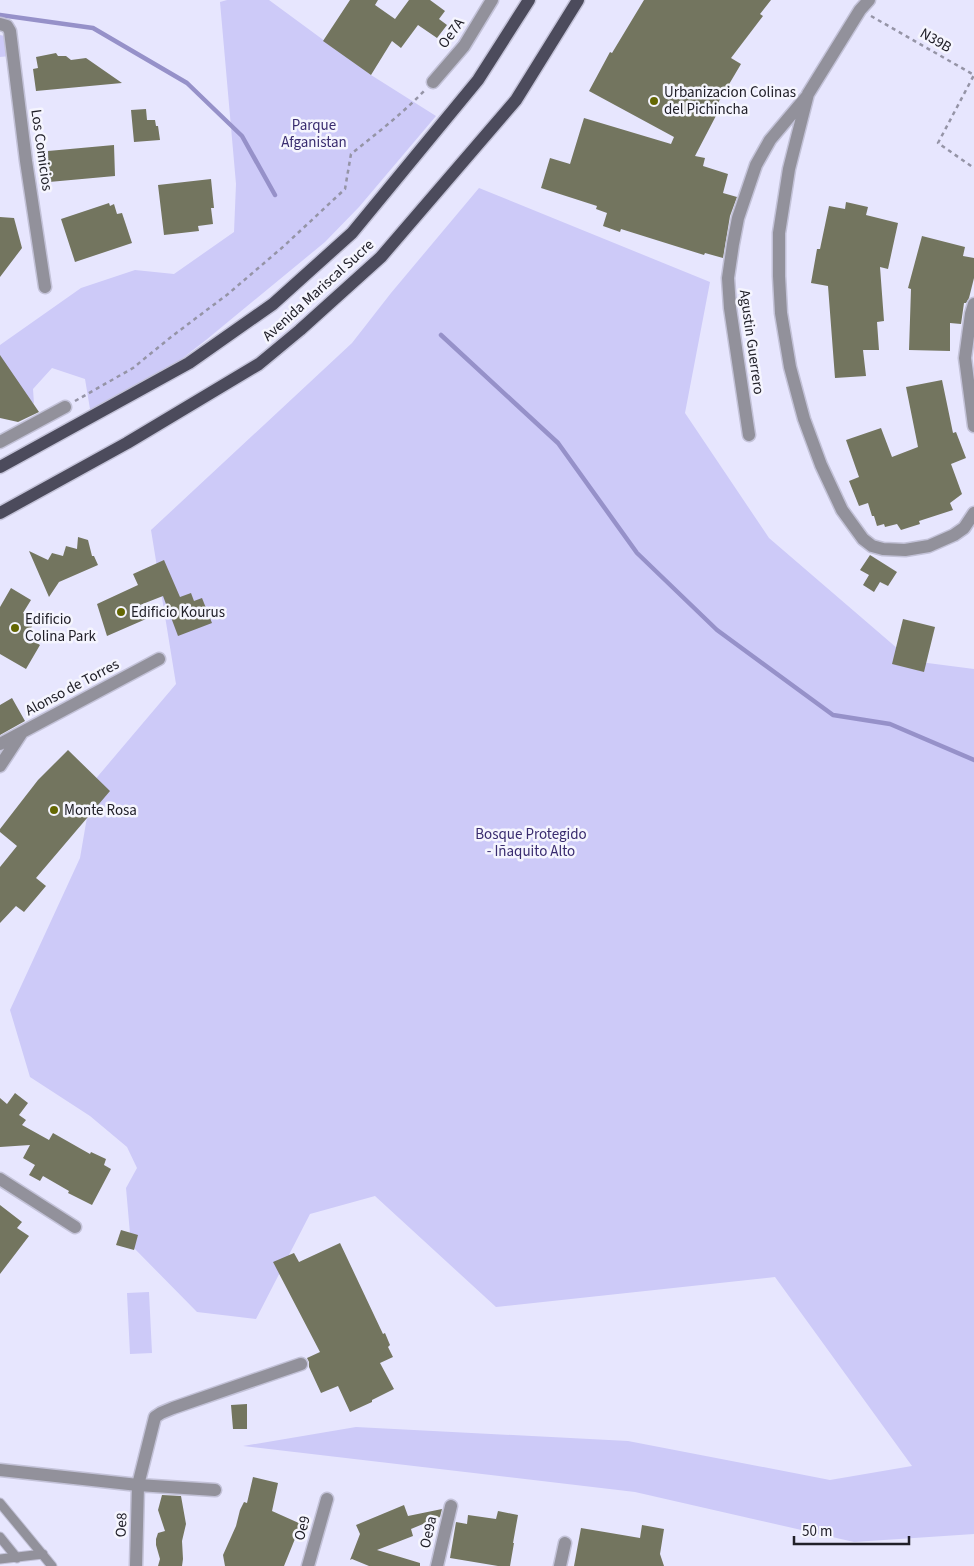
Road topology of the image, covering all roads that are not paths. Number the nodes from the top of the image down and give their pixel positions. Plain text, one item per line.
1 (492, 0) edge
2 (529, 0) edge
3 (578, 0) edge
4 (869, 0) edge
5 (0, 24) edge
6 (433, 82) road end
7 (808, 94) junction
8 (45, 286) dead end
9 (974, 304) edge
10 (66, 407) road end
11 (974, 426) edge
12 (749, 435) dead end
13 (0, 442) edge
14 (0, 467) edge
15 (0, 513) edge
16 (974, 513) edge
17 (159, 659) dead end
18 (22, 732) junction
19 (0, 744) edge
20 (0, 766) edge
21 (0, 1179) edge
22 (75, 1227) dead end
23 (302, 1364) dead end
24 (0, 1470) edge
25 (138, 1485) junction
26 (215, 1490) dead end
27 (326, 1499) dead end
28 (0, 1503) edge
29 (451, 1506) dead end
30 (0, 1537) edge
31 (565, 1543) dead end
32 (43, 1554) junction
33 (18, 1558) junction
34 (0, 1559) edge
35 (52, 1566) edge
36 (136, 1566) edge
37 (308, 1566) edge
38 (437, 1566) edge
39 (560, 1566) edge

1 - 6 street, Oe7A
2 - 14 main road, Avenida Mariscal Sucre
3 - 15 main road, Avenida Mariscal Sucre
4 - 7 street
5 - 8 street, Los Comicios
7 - 12 street, Agustin Guerrero
7 - 16 street
9 - 11 street
10 - 13 street
17 - 18 street, Alonso de Torres
18 - 19 street, Alonso de Torres
18 - 20 street
21 - 22 street
23 - 25 street, Oe8
24 - 25 street
25 - 26 street
25 - 36 street, Oe8
27 - 37 street, Oe9
28 - 32 lane
29 - 38 street, Oe9a
30 - 33 lane
31 - 39 street
32 - 33 lane
32 - 35 lane
33 - 34 lane

